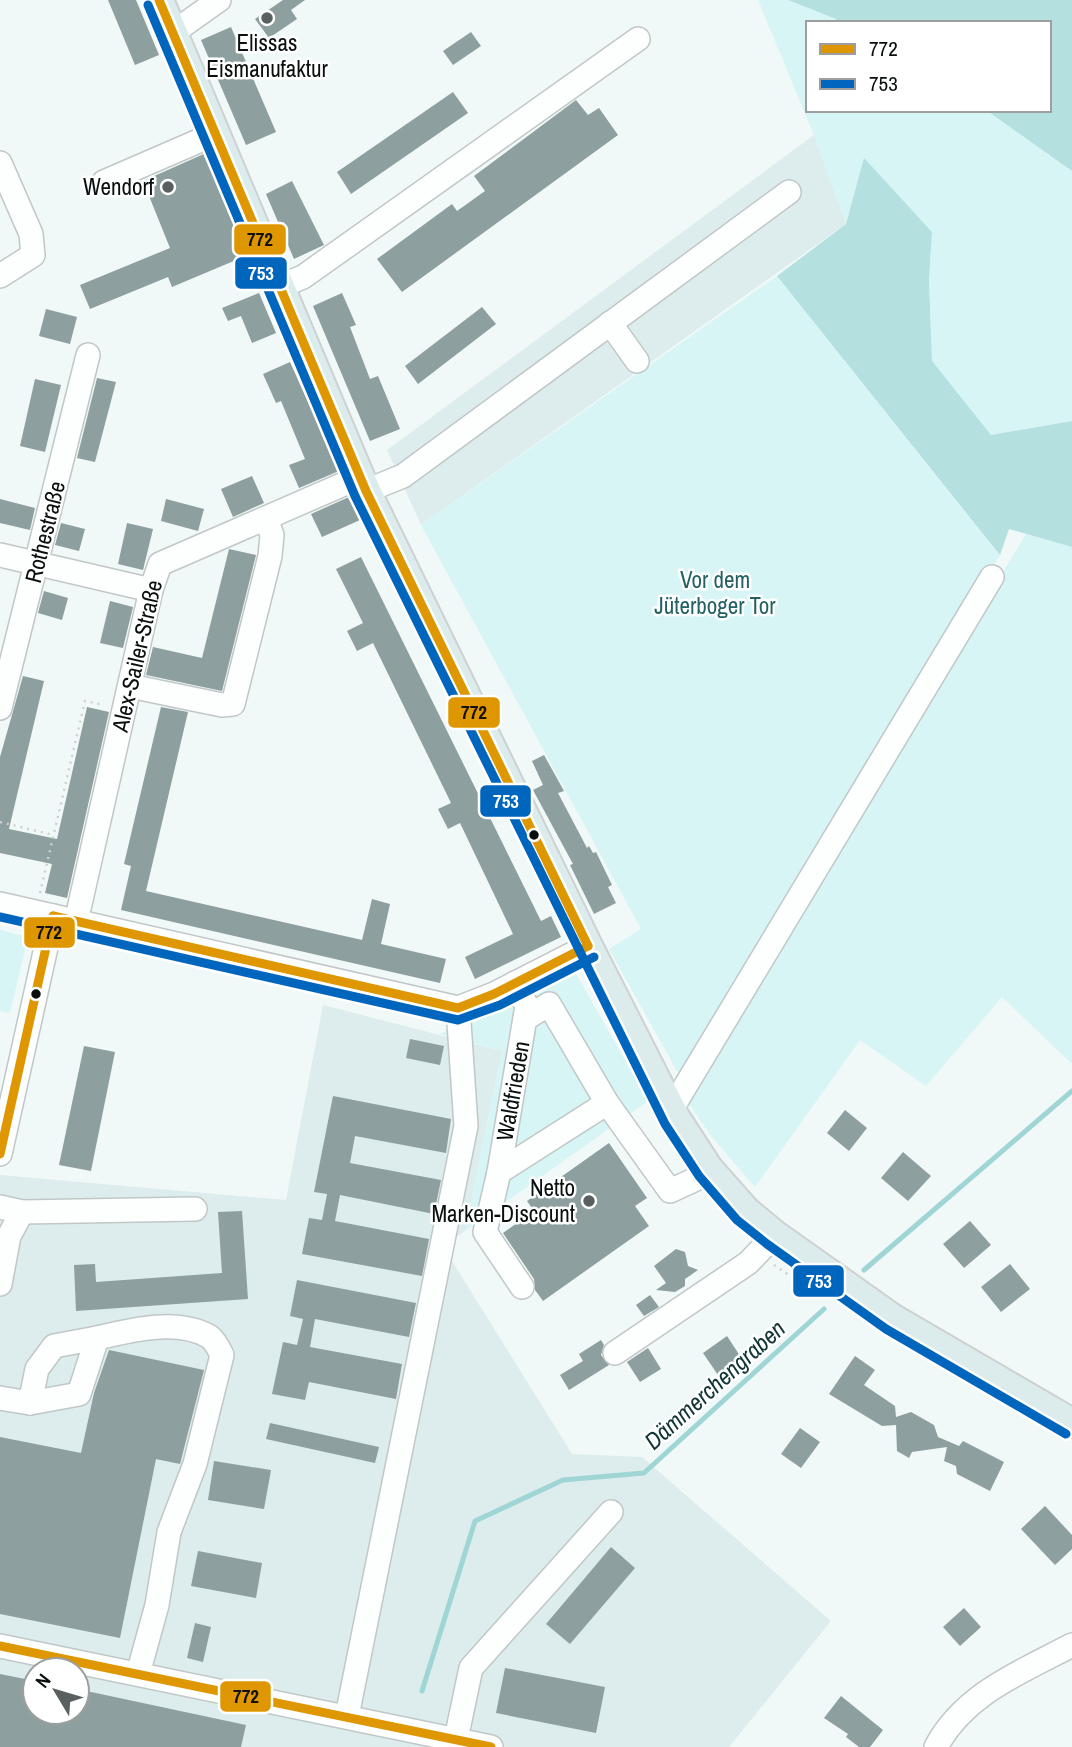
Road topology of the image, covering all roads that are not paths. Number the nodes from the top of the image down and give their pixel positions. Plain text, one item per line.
1 (159, 0) edge
2 (219, 0) edge
3 (174, 32) junction
4 (638, 39) dead end
5 (217, 133) junction
6 (0, 163) edge
7 (104, 182) dead end
8 (789, 192) dead end
9 (0, 276) edge
10 (281, 286) junction
11 (610, 323) junction
12 (88, 355) dead end
13 (637, 361) dead end
14 (363, 484) junction
15 (266, 517) junction
16 (0, 555) edge
17 (37, 564) junction
18 (992, 578) dead end
19 (151, 590) junction
20 (130, 686) junction
21 (0, 708) edge
22 (0, 904) edge
23 (44, 914) junction
24 (76, 922) junction
25 (588, 946) junction
26 (515, 983) junction
27 (458, 1008) junction
28 (525, 1019) junction
29 (607, 1103) junction
30 (671, 1110) junction
31 (0, 1154) edge
32 (708, 1168) junction
33 (499, 1172) junction
34 (195, 1209) dead end
35 (11, 1210) edge
36 (775, 1235) junction
37 (0, 1284) edge
38 (522, 1287) dead end
39 (97, 1339) junction
40 (615, 1353) dead end
41 (0, 1398) edge
42 (30, 1403) junction
43 (1072, 1423) edge
44 (611, 1512) dead end
45 (1072, 1645) edge
46 (0, 1646) edge
47 (138, 1674) junction
48 (347, 1716) junction
49 (456, 1739) junction
50 (491, 1747) edge
51 (936, 1747) edge

1 - 3 main road
2 - 3 street
3 - 5 main road
4 - 10 street
5 - 7 street
5 - 10 main road
6 - 9 street
8 - 11 street, Alex-Sailer-Straße
10 - 14 main road
11 - 13 street
11 - 14 street, Alex-Sailer-Straße
12 - 17 street, Rothestraße
14 - 15 street, Alex-Sailer-Straße
14 - 25 main road
15 - 19 street, Alex-Sailer-Straße
15 - 20 street
16 - 17 street
17 - 19 street
17 - 21 street, Rothestraße
18 - 30 street
19 - 20 street, Alex-Sailer-Straße
20 - 24 street, Alex-Sailer-Straße
22 - 23 street
23 - 24 street
23 - 31 street
24 - 27 street
25 - 26 street
25 - 30 main road
26 - 27 street
26 - 28 street, Waldfrieden
27 - 48 street
28 - 29 street
28 - 33 street, Waldfrieden
29 - 32 street
29 - 33 street, Waldfrieden
30 - 32 main road
32 - 36 main road
33 - 38 street
34 - 35 street
35 - 37 street
36 - 40 street
36 - 43 main road
39 - 42 street
39 - 42 street
39 - 47 street
41 - 42 street
44 - 49 street
45 - 51 street
46 - 47 street
47 - 48 street
48 - 49 street
49 - 50 street

